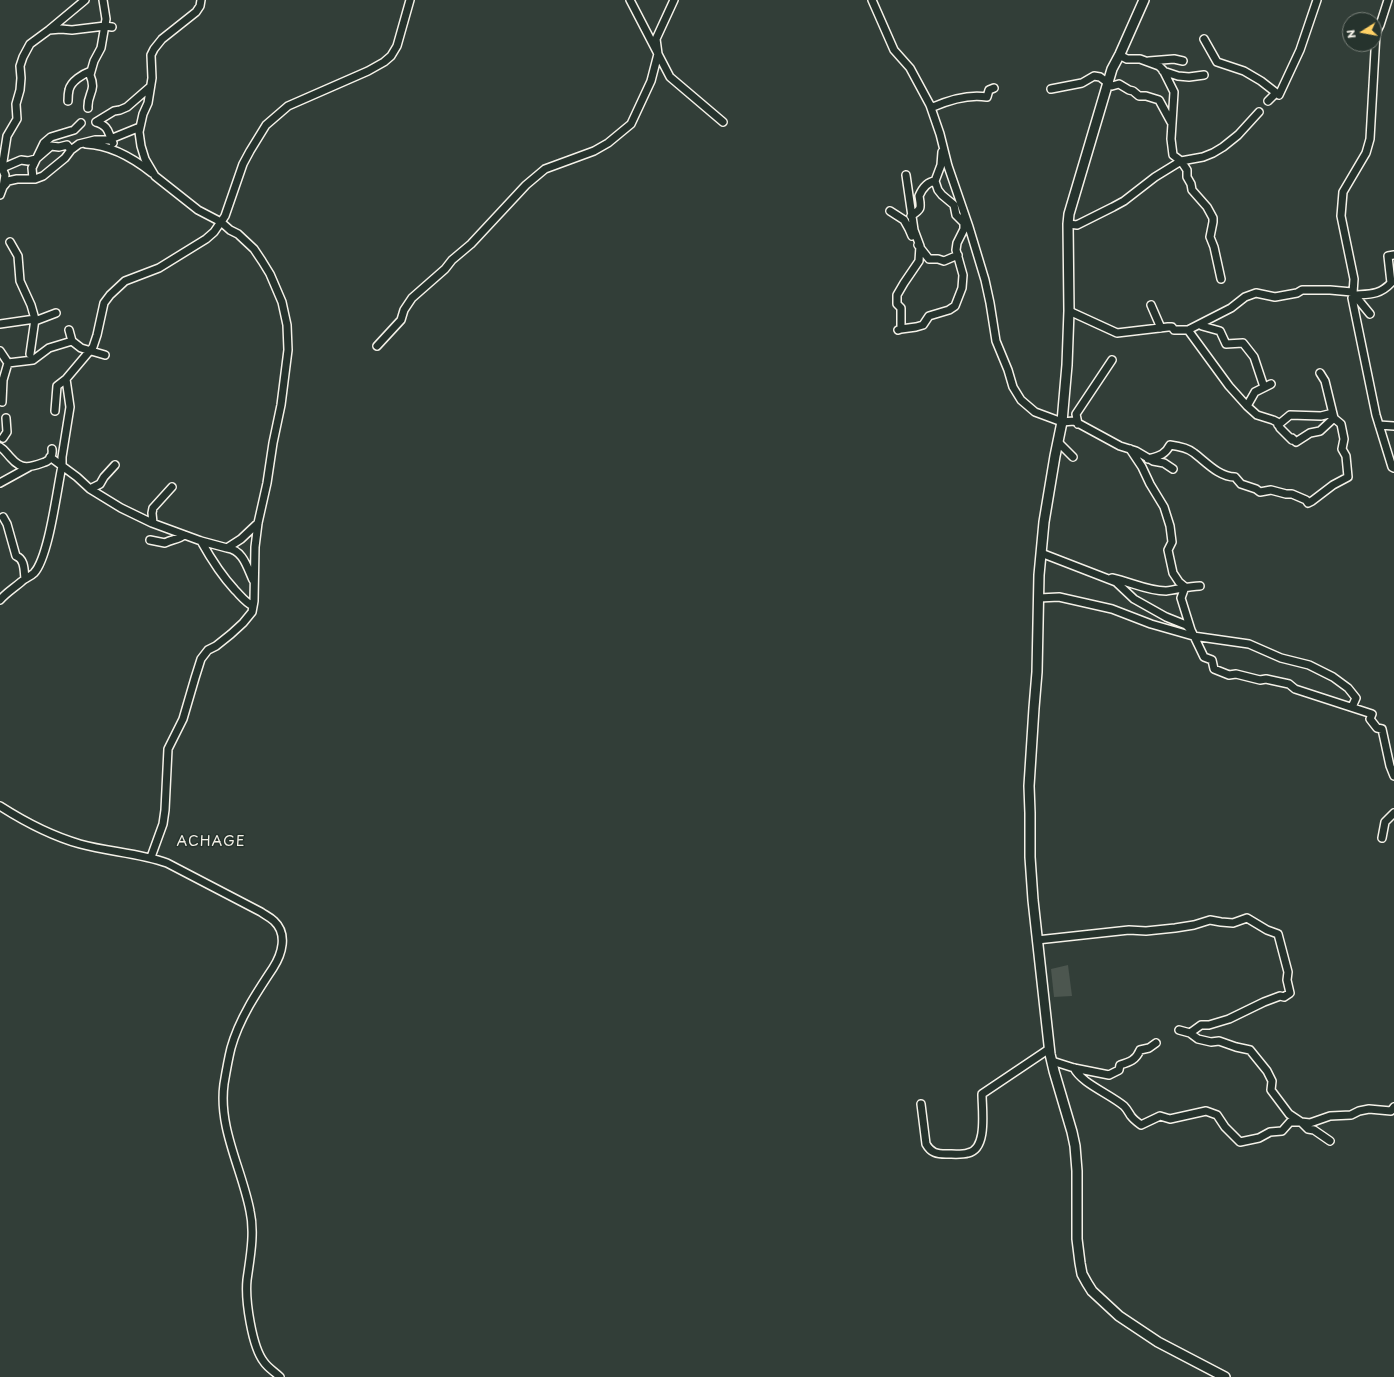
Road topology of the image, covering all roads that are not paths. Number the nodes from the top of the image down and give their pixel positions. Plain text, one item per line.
1 (85, 0) edge
2 (103, 0) edge
3 (201, 0) edge
4 (410, 0) edge
5 (630, 0) edge
6 (674, 0) edge
7 (872, 0) edge
8 (1144, 0) edge
9 (1317, 0) edge
10 (1388, 0) edge
11 (109, 26) junction
12 (49, 30) junction
13 (1204, 39) dead end
14 (658, 54) junction
15 (1120, 54) junction
16 (1147, 61) junction
17 (1183, 61) dead end
18 (1112, 69) junction
19 (91, 70) junction
20 (1163, 71) junction
21 (1204, 75) dead end
22 (1100, 77) junction
23 (1108, 83) junction
24 (150, 87) junction
25 (994, 88) dead end
26 (1051, 89) dead end
27 (1276, 93) junction
28 (68, 101) dead end
29 (1268, 101) dead end
30 (930, 105) junction
31 (88, 108) dead end
32 (1259, 112) dead end
33 (723, 122) dead end
34 (1171, 122) junction
35 (81, 123) dead end
36 (140, 126) junction
37 (111, 139) junction
38 (79, 144) junction
39 (943, 148) junction
40 (71, 150) junction
41 (118, 152) junction
42 (36, 159) junction
43 (1181, 161) junction
44 (1, 169) edge
45 (906, 175) dead end
46 (156, 176) junction
47 (33, 179) junction
48 (935, 181) junction
49 (3, 187) junction
50 (0, 196) edge
51 (890, 210) dead end
52 (911, 216) junction
53 (221, 222) junction
54 (1068, 224) junction
55 (10, 242) dead end
56 (920, 247) junction
57 (1394, 255) edge
58 (958, 256) junction
59 (1221, 279) dead end
60 (1354, 294) junction
61 (1151, 306) dead end
62 (1069, 311) junction
63 (56, 313) dead end
64 (1370, 314) dead end
65 (35, 320) junction
66 (0, 324) edge
67 (1202, 326) dead end
68 (1161, 328) junction
69 (69, 330) dead end
70 (1188, 330) junction
71 (72, 341) junction
72 (377, 346) dead end
73 (0, 350) edge
74 (89, 351) junction
75 (30, 354) dead end
76 (105, 355) dead end
77 (1112, 360) dead end
78 (8, 363) junction
79 (1320, 373) dead end
80 (66, 382) junction
81 (2, 402) dead end
82 (1247, 406) junction
83 (55, 411) dead end
84 (6, 418) dead end
85 (1334, 418) junction
86 (1062, 422) junction
87 (1078, 424) junction
88 (1278, 425) junction
89 (1379, 425) junction
90 (1394, 426) edge
91 (1, 436) edge
92 (1058, 442) junction
93 (2, 448) edge
94 (1130, 449) junction
95 (1073, 457) dead end
96 (1148, 459) junction
97 (115, 465) dead end
98 (62, 466) junction
99 (29, 467) junction
100 (1394, 468) edge
101 (1173, 469) dead end
102 (0, 483) edge
103 (172, 487) dead end
104 (90, 489) junction
105 (3, 517) dead end
106 (153, 523) junction
107 (258, 523) junction
108 (184, 535) junction
109 (150, 540) dead end
110 (201, 541) junction
111 (227, 548) junction
112 (1041, 553) junction
113 (1094, 574) junction
114 (24, 579) junction
115 (254, 581) junction
116 (1200, 586) dead end
117 (1185, 587) junction
118 (1039, 598) junction
119 (0, 600) edge
120 (253, 606) junction
121 (1192, 633) junction
122 (1352, 707) junction
123 (1394, 776) edge
124 (0, 806) edge
125 (1394, 813) edge
126 (1382, 838) dead end
127 (151, 857) junction
128 (1037, 940) junction
129 (1179, 1030) dead end
130 (1190, 1034) junction
131 (1156, 1043) dead end
132 (1049, 1049) junction
133 (1052, 1061) junction
134 (1074, 1068) junction
135 (921, 1104) dead end
136 (1393, 1111) edge
137 (1301, 1122) junction
138 (1330, 1141) dead end
139 (280, 1377) edge
140 (1225, 1377) edge

1 - 12 street
2 - 11 street
3 - 24 street
4 - 53 street
5 - 14 street
6 - 14 street
7 - 30 street
8 - 15 street
9 - 27 street
10 - 60 street
11 - 12 street
11 - 19 street
12 - 44 street
13 - 27 street
14 - 33 street
14 - 72 street
15 - 16 street
15 - 18 street
16 - 17 street
16 - 20 street
18 - 22 street
18 - 23 street
19 - 28 street
19 - 31 street
20 - 21 street
20 - 34 street
22 - 23 street
22 - 26 street
23 - 34 street
23 - 54 street
24 - 36 street
24 - 37 street
25 - 30 street
27 - 29 street
30 - 39 street
32 - 43 street
34 - 43 street
35 - 42 street
36 - 37 street
36 - 46 street
37 - 38 street
37 - 41 street
38 - 40 street
38 - 41 street
39 - 48 street
39 - 86 street
40 - 42 street
40 - 47 street
41 - 46 street
42 - 44 street
42 - 47 street
43 - 54 street
43 - 59 street
44 - 49 street
45 - 52 street
46 - 53 street
47 - 49 street
48 - 52 street
48 - 58 street
49 - 50 street
51 - 56 street
52 - 56 street
53 - 74 street
53 - 107 street
54 - 62 street
55 - 65 street
56 - 58 street
56 - 58 street
57 - 60 street
60 - 64 street
60 - 70 street
60 - 89 street
61 - 68 street
62 - 68 street
62 - 86 street
63 - 65 street
65 - 66 street
65 - 75 street
67 - 82 street
68 - 70 street
69 - 71 street
70 - 82 street
71 - 74 street
71 - 78 street
73 - 78 street
74 - 76 street
74 - 80 street
77 - 87 street
78 - 81 street
79 - 85 street
80 - 83 street
80 - 98 street
82 - 88 street
84 - 91 street
85 - 88 street
85 - 88 street
85 - 96 street
86 - 87 street
86 - 92 street
87 - 94 street
89 - 90 street
89 - 100 street
91 - 93 street
92 - 95 street
92 - 112 street
93 - 99 street
94 - 96 street
94 - 117 street
96 - 101 street
97 - 104 street
98 - 99 street
98 - 104 street
98 - 114 street
99 - 102 street
103 - 106 street
104 - 106 street
105 - 114 street
106 - 108 street
107 - 111 street
107 - 115 street
108 - 109 street
108 - 110 street
110 - 111 street
110 - 120 street
111 - 115 street
112 - 113 street
112 - 118 street
113 - 117 street
113 - 121 street
114 - 119 street
115 - 120 street
116 - 117 street
117 - 121 street
118 - 121 street
118 - 128 street
120 - 127 street
121 - 122 street
121 - 122 street
122 - 123 street
124 - 127 street
125 - 126 street
127 - 139 street
128 - 130 street
128 - 132 street
129 - 130 street
130 - 137 street
131 - 134 street
132 - 133 street
132 - 135 street
133 - 134 street
133 - 140 street
134 - 137 street
136 - 137 street
137 - 138 street

